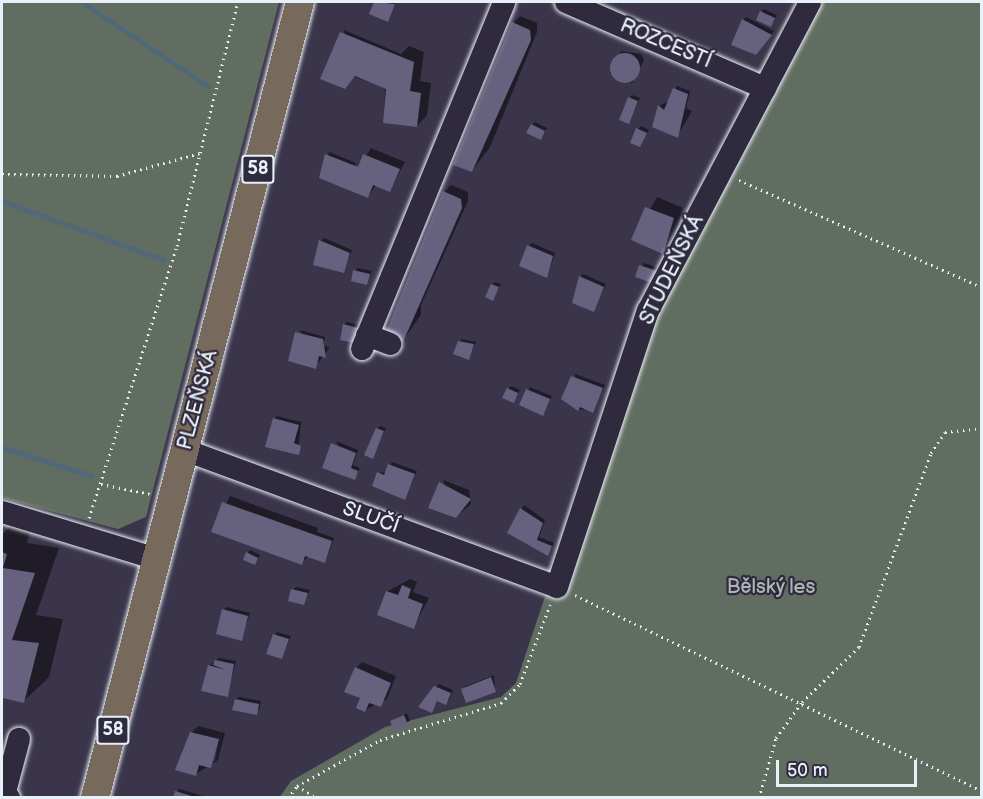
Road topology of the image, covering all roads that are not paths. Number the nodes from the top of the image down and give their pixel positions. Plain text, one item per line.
1 (300, 2) edge
2 (504, 2) edge
3 (566, 2) edge
4 (810, 2) edge
5 (765, 88) junction
6 (390, 344) dead end
7 (185, 450) junction
8 (2, 512) edge
9 (157, 559) junction
10 (557, 587) joint
11 (19, 739) dead end
12 (9, 798) edge
13 (96, 798) edge

1 - 7 main road, PLZEŇSKÁ / 58
2 - 6 street
3 - 5 street, ROZCESTÍ
4 - 5 street, STUDEŇSKÁ
5 - 10 street, STUDEŇSKÁ
7 - 9 main road, PLZEŇSKÁ / 58
7 - 10 street, SLUČÍ
8 - 9 street
9 - 13 main road, PLZEŇSKÁ / 58
11 - 12 street

